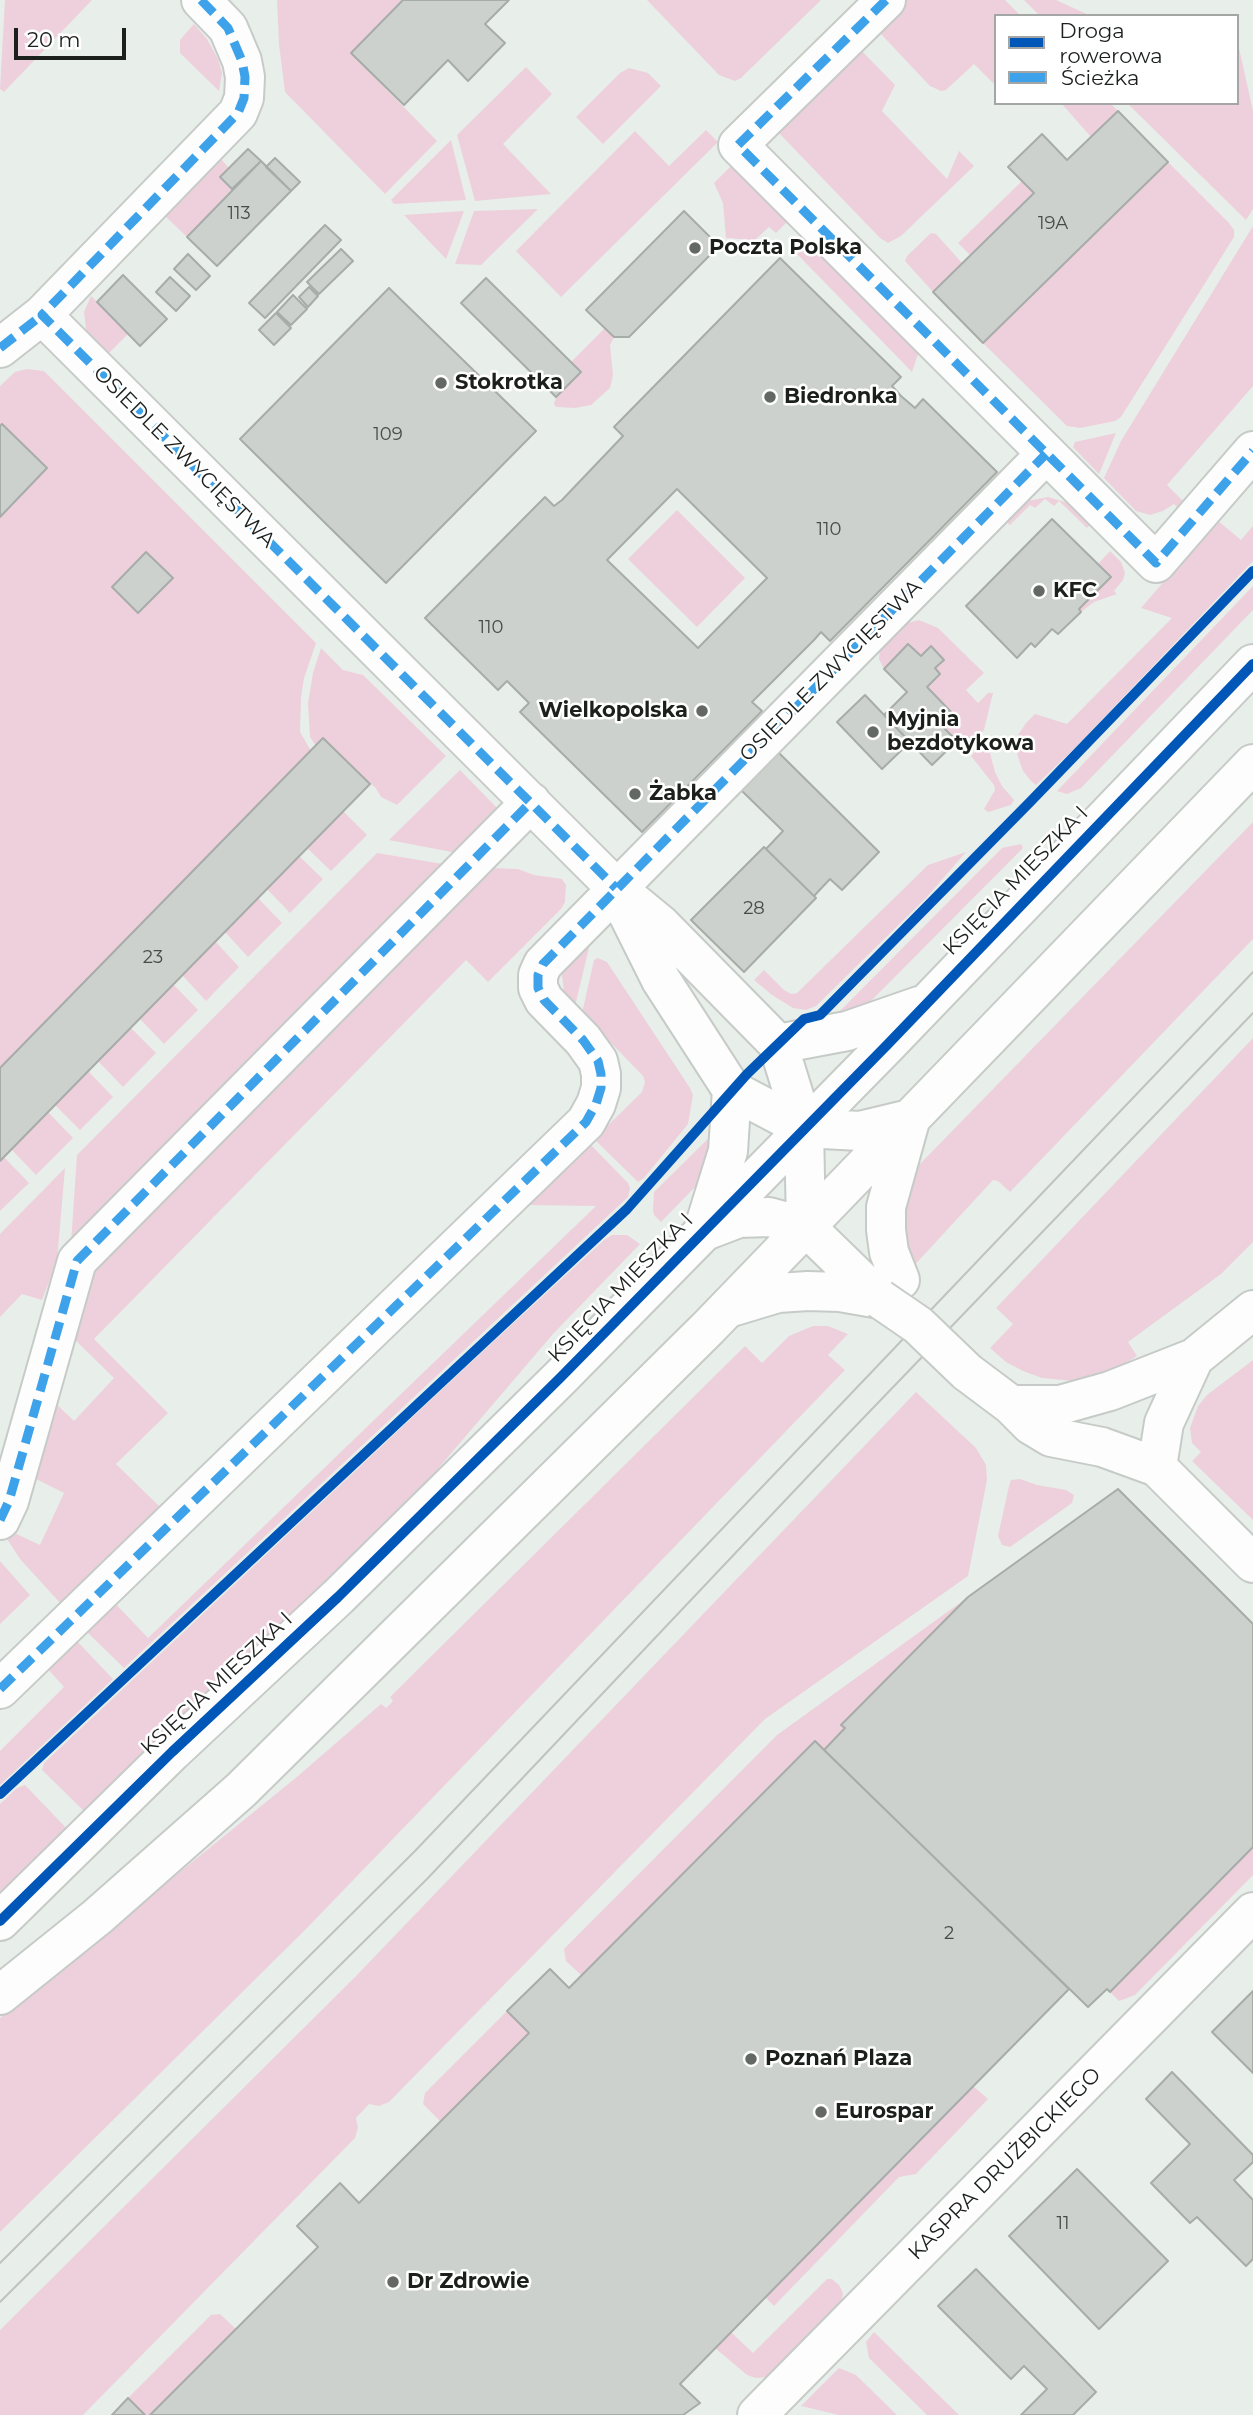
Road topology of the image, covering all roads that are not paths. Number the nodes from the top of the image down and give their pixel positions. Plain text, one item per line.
1 (201, 0) edge
2 (886, 0) edge
3 (42, 315) junction
4 (0, 348) edge
5 (1253, 451) edge
6 (1046, 454) junction
7 (1253, 664) edge
8 (1253, 764) edge
9 (531, 802) junction
10 (616, 888) junction
11 (925, 1004) junction
12 (778, 1044) junction
13 (732, 1090) junction
14 (910, 1119) junction
15 (804, 1128) junction
16 (806, 1227) junction
17 (703, 1232) junction
18 (890, 1289) junction
19 (726, 1308) junction
20 (1253, 1310) edge
21 (1194, 1358) junction
22 (1011, 1405) junction
23 (1157, 1467) junction
24 (0, 1520) edge
25 (1253, 1563) edge
26 (0, 1689) edge
27 (1253, 1912) edge
28 (0, 1921) edge
29 (0, 1995) edge
30 (757, 2415) edge

1 - 3 street
2 - 6 street
3 - 4 street
3 - 9 street, OSIEDLE ZWYCIĘSTWA
5 - 6 street
6 - 10 street, OSIEDLE ZWYCIĘSTWA
7 - 11 street, KSIĘCIA MIESZKA I
8 - 14 street
9 - 10 street, OSIEDLE ZWYCIĘSTWA
9 - 24 street
10 - 12 street, OSIEDLE ZWYCIĘSTWA
10 - 13 street, OSIEDLE ZWYCIĘSTWA
10 - 26 street
11 - 12 street
11 - 15 street, KSIĘCIA MIESZKA I
12 - 15 street
13 - 15 street
13 - 17 street
14 - 15 street
14 - 16 street
14 - 18 street
15 - 16 street
15 - 17 street, KSIĘCIA MIESZKA I
16 - 17 street
16 - 18 street
16 - 19 street
17 - 28 street, KSIĘCIA MIESZKA I
18 - 19 street
18 - 22 street, bridge
19 - 29 street
20 - 21 street
21 - 22 street
21 - 23 street
22 - 23 street
23 - 25 street
27 - 30 street, KASPRA DRUŻBICKIEGO

